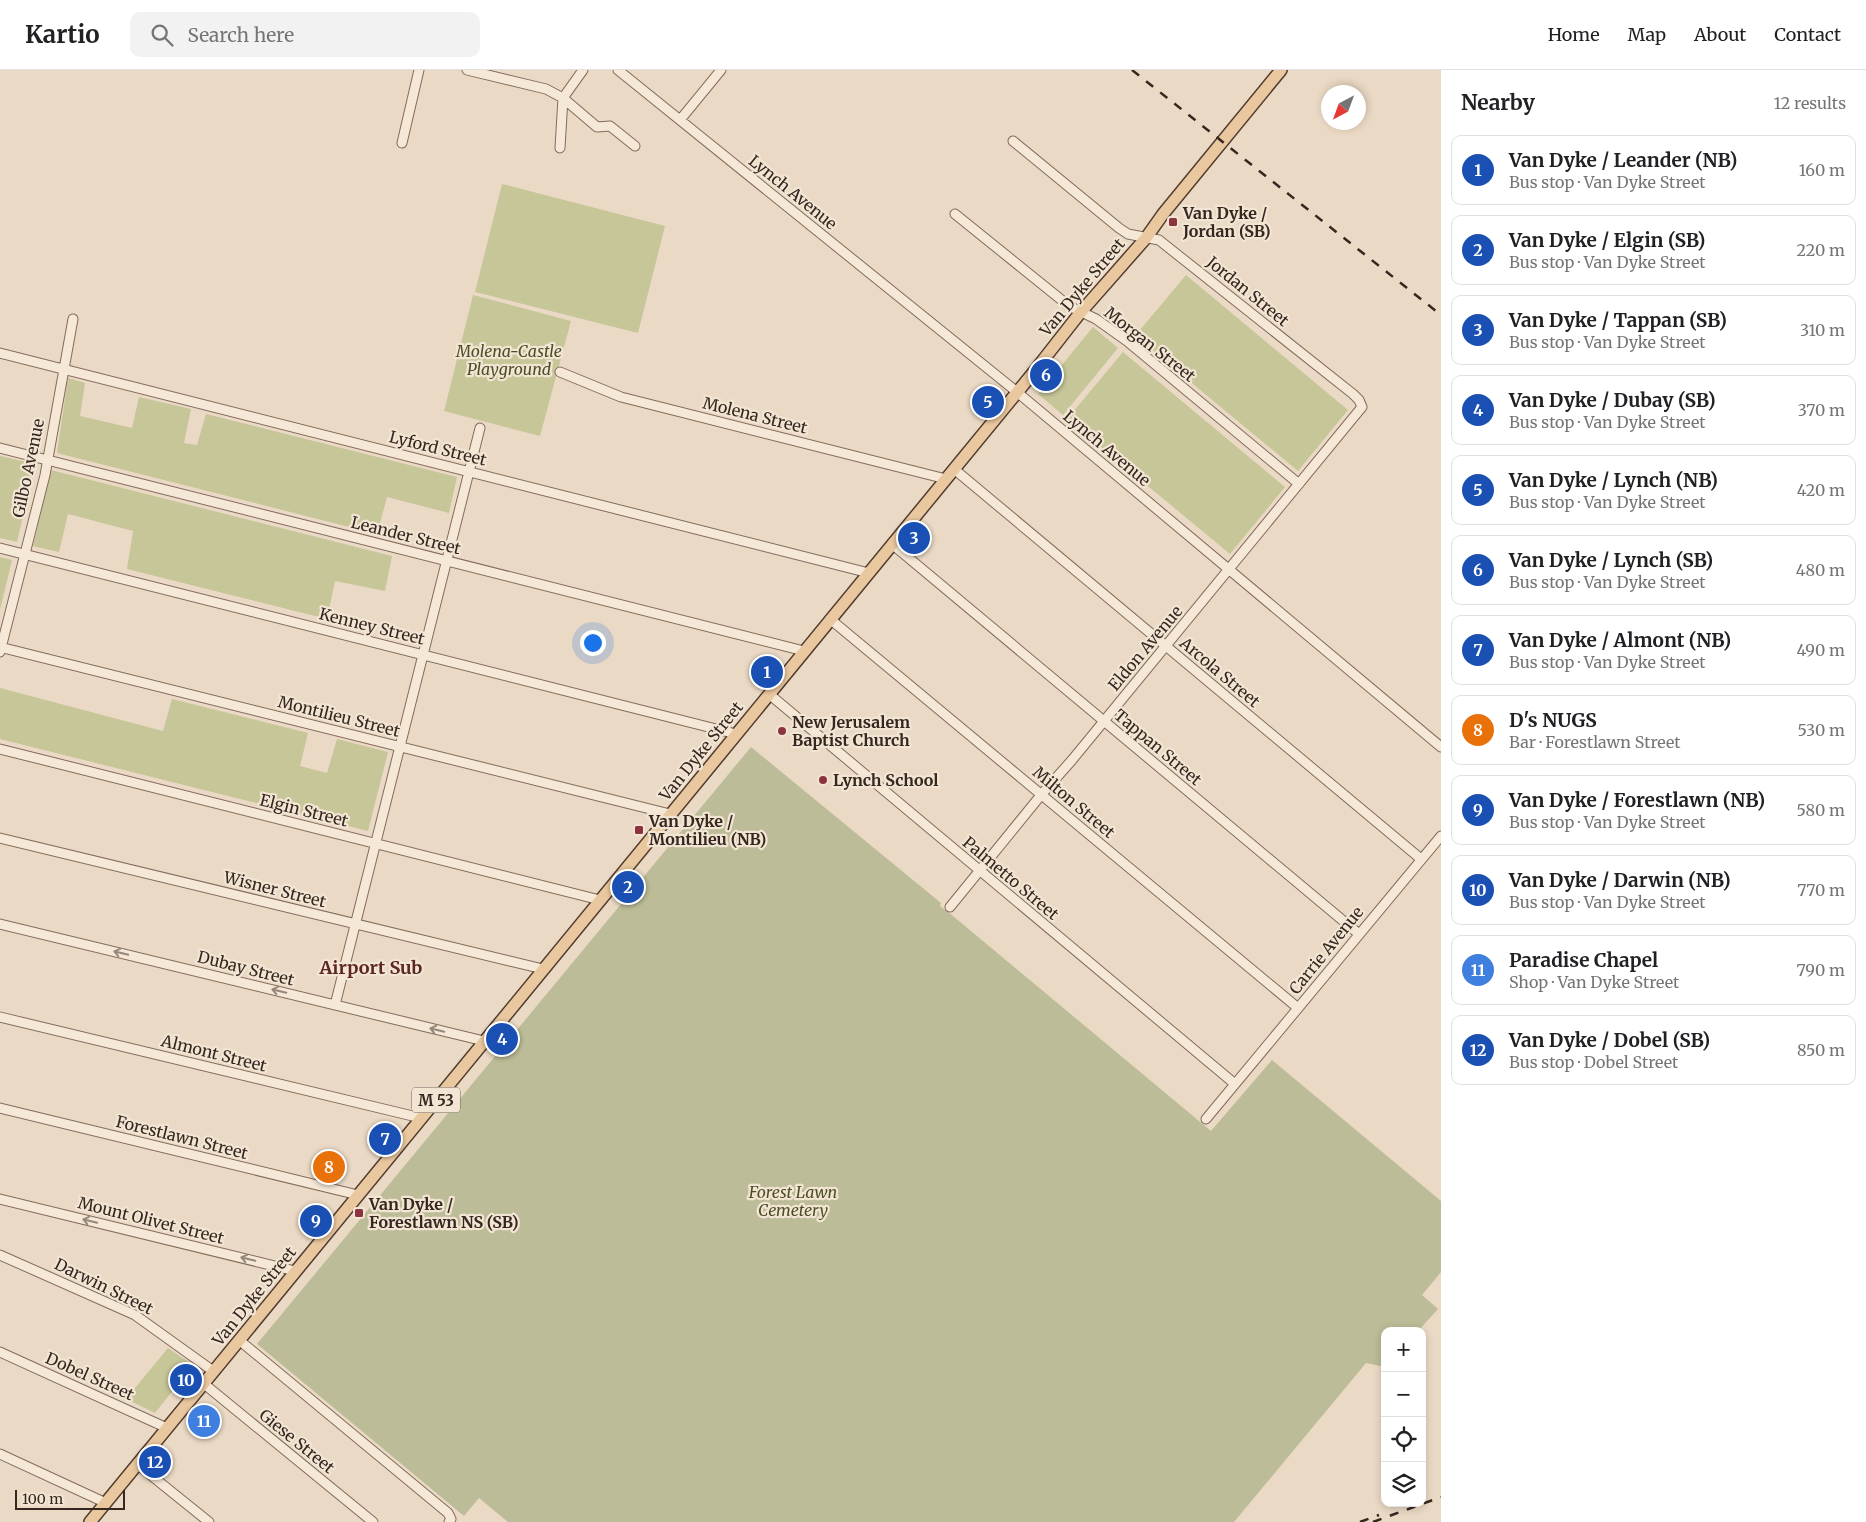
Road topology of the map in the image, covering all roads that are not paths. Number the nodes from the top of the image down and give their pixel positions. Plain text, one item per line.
1 (419, 70) edge
2 (467, 70) edge
3 (583, 70) edge
4 (618, 70) edge
5 (721, 70) edge
6 (1281, 70) edge
7 (563, 98) junction
8 (680, 120) junction
9 (1013, 141) dead end
10 (402, 143) dead end
11 (635, 146) dead end
12 (560, 148) dead end
13 (955, 214) dead end
14 (1146, 238) junction
15 (1080, 313) junction
16 (73, 319) dead end
17 (0, 353) edge
18 (64, 369) junction
19 (560, 372) dead end
20 (1017, 392) junction
21 (1362, 407) joint
22 (480, 428) dead end
23 (0, 448) edge
24 (47, 460) junction
25 (954, 469) junction
26 (470, 471) junction
27 (946, 479) junction
28 (1299, 484) junction
29 (892, 544) junction
30 (0, 548) edge
31 (24, 554) junction
32 (447, 561) junction
33 (1229, 569) junction
34 (869, 572) junction
35 (830, 619) junction
36 (1166, 646) junction
37 (0, 649) edge
38 (804, 651) junction
39 (423, 655) junction
40 (769, 694) junction
41 (1104, 721) junction
42 (736, 734) junction
43 (400, 747) junction
44 (1441, 747) edge
45 (0, 749) edge
46 (1041, 795) junction
47 (670, 814) junction
48 (1441, 836) edge
49 (0, 838) edge
50 (375, 844) junction
51 (1421, 859) junction
52 (980, 871) junction
53 (600, 900) junction
54 (950, 907) dead end
55 (0, 924) edge
56 (355, 924) junction
57 (1359, 934) junction
58 (543, 969) junction
59 (334, 1005) junction
60 (1298, 1008) junction
61 (0, 1017) edge
62 (484, 1041) junction
63 (1235, 1084) junction
64 (0, 1108) edge
65 (421, 1118) junction
66 (1206, 1119) dead end
67 (358, 1195) junction
68 (0, 1199) edge
69 (0, 1254) edge
70 (296, 1271) junction
71 (239, 1340) junction
72 (0, 1352) edge
73 (213, 1371) junction
74 (203, 1383) junction
75 (167, 1428) junction
76 (0, 1454) edge
77 (138, 1464) junction
78 (106, 1502) junction
79 (90, 1522) edge
80 (209, 1522) edge
81 (373, 1522) edge
82 (449, 1522) edge

1 - 10 street
2 - 7 street
3 - 7 street
4 - 8 street, Lynch Avenue
5 - 8 street
6 - 14 main road, Van Dyke Street / M 53
7 - 11 street
7 - 12 street
8 - 20 street, Lynch Avenue
9 - 14 street, Jordan Street
13 - 15 street, Morgan Street
14 - 15 main road, Van Dyke Street / M 53
14 - 21 street, Jordan Street
15 - 20 main road, Van Dyke Street / M 53
15 - 28 street, Morgan Street
16 - 18 street, Gilbo Avenue
17 - 18 street, Lyford Street
18 - 24 street, Gilbo Avenue
18 - 26 street, Lyford Street
19 - 27 street, Molena Street
20 - 25 main road, Van Dyke Street / M 53
20 - 33 street, Lynch Avenue
21 - 28 street, Eldon Avenue
22 - 26 street
23 - 24 street, Leander Street
24 - 31 street, Gilbo Avenue
24 - 32 street, Leander Street
25 - 27 main road, Van Dyke Street / M 53
25 - 36 street, Arcola Street
26 - 32 street
26 - 34 street, Lyford Street
27 - 29 main road, Van Dyke Street / M 53
28 - 33 street, Eldon Avenue
29 - 34 main road, Van Dyke Street / M 53
29 - 41 street, Tappan Street
30 - 31 street, Kenney Street
31 - 37 street, Gilbo Avenue
31 - 39 street, Kenney Street
32 - 38 street, Leander Street
32 - 39 street
33 - 36 street, Eldon Avenue
33 - 44 street, Lynch Avenue
34 - 35 main road, Van Dyke Street / M 53
35 - 38 main road, Van Dyke Street / M 53
35 - 46 street, Milton Street
36 - 41 street, Eldon Avenue
36 - 51 street, Arcola Street
37 - 43 street, Montilieu Street
38 - 40 main road, Van Dyke Street / M 53
39 - 42 street, Kenney Street
39 - 43 street
40 - 42 main road, Van Dyke Street / M 53
40 - 52 street, Palmetto Street
41 - 46 street, Eldon Avenue
41 - 57 street, Tappan Street
42 - 47 main road, Van Dyke Street / M 53
43 - 47 street, Montilieu Street
43 - 50 street
45 - 50 street, Elgin Street
46 - 52 street, Eldon Avenue
46 - 60 street, Milton Street
47 - 53 main road, Van Dyke Street / M 53
48 - 51 street, Carrie Avenue
49 - 56 street, Wisner Street
50 - 53 street, Elgin Street
50 - 56 street
51 - 57 street, Carrie Avenue
52 - 54 street, Eldon Avenue
52 - 63 street, Palmetto Street
53 - 58 main road, Van Dyke Street / M 53
59 -> 55 street, Dubay Street
56 - 58 street, Wisner Street
56 - 59 street
57 - 60 street, Carrie Avenue
58 - 62 main road, Van Dyke Street / M 53
62 -> 59 street, Dubay Street
60 - 63 street, Carrie Avenue
61 - 65 street, Almont Street
62 - 65 main road, Van Dyke Street / M 53
63 - 66 street, Carrie Avenue
64 - 67 street, Forestlawn Street
65 - 67 main road, Van Dyke Street / M 53
67 - 70 main road, Van Dyke Street / M 53
70 -> 68 street, Mount Olivet Street
69 - 73 street, Darwin Street
70 - 71 main road, Van Dyke Street / M 53
71 - 73 main road, Van Dyke Street / M 53
71 - 82 street
72 - 75 street, Dobel Street
73 - 74 main road, Van Dyke Street / M 53
74 - 75 main road, Van Dyke Street / M 53
74 - 81 street, Giese Street
75 - 77 main road, Van Dyke Street / M 53
76 - 78 street
77 - 78 main road, Van Dyke Street / M 53
77 - 80 street
78 - 79 main road, Van Dyke Street / M 53

